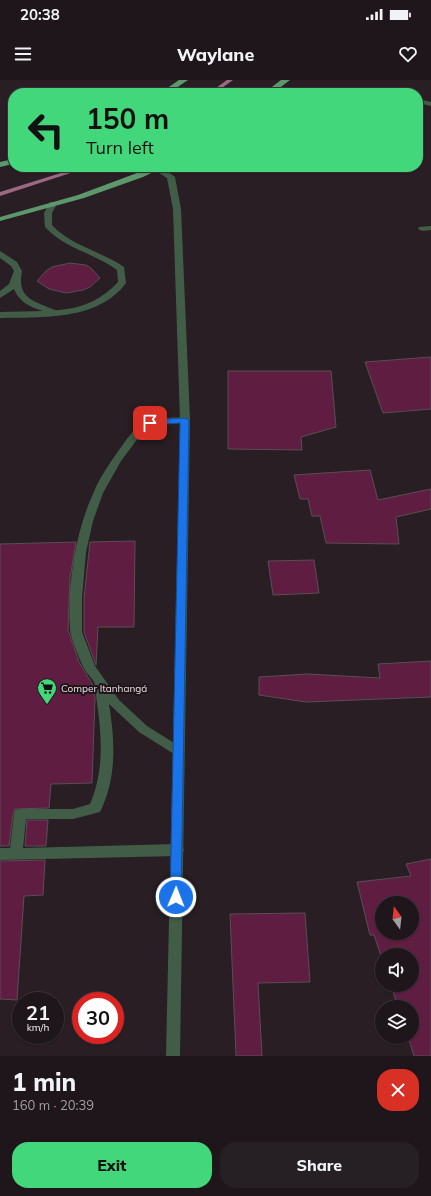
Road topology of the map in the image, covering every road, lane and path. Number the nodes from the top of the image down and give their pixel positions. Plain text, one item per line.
1 (184, 80) edge
2 (286, 80) edge
3 (172, 88) edge
4 (275, 88) edge
5 (147, 172) edge
6 (164, 172) edge
7 (53, 204) junction
8 (0, 219) edge
9 (0, 254) edge
10 (17, 282) junction
11 (0, 295) edge
12 (54, 312) junction
13 (0, 315) edge
14 (185, 420) junction
15 (100, 680) junction
16 (178, 751) junction
17 (177, 850) junction
18 (0, 854) edge
19 (16, 854) junction
20 (173, 1056) edge

1 - 3 main road
2 - 4 main road
5 - 7 main road
6 - 14 street
7 - 8 main road
7 - 12 street
9 - 10 street
10 - 11 street
10 - 12 street
12 - 13 street
14 - 15 street
14 - 16 street
15 - 16 street
15 - 19 street
16 - 17 street
17 - 19 street
17 - 20 street
18 - 19 street

